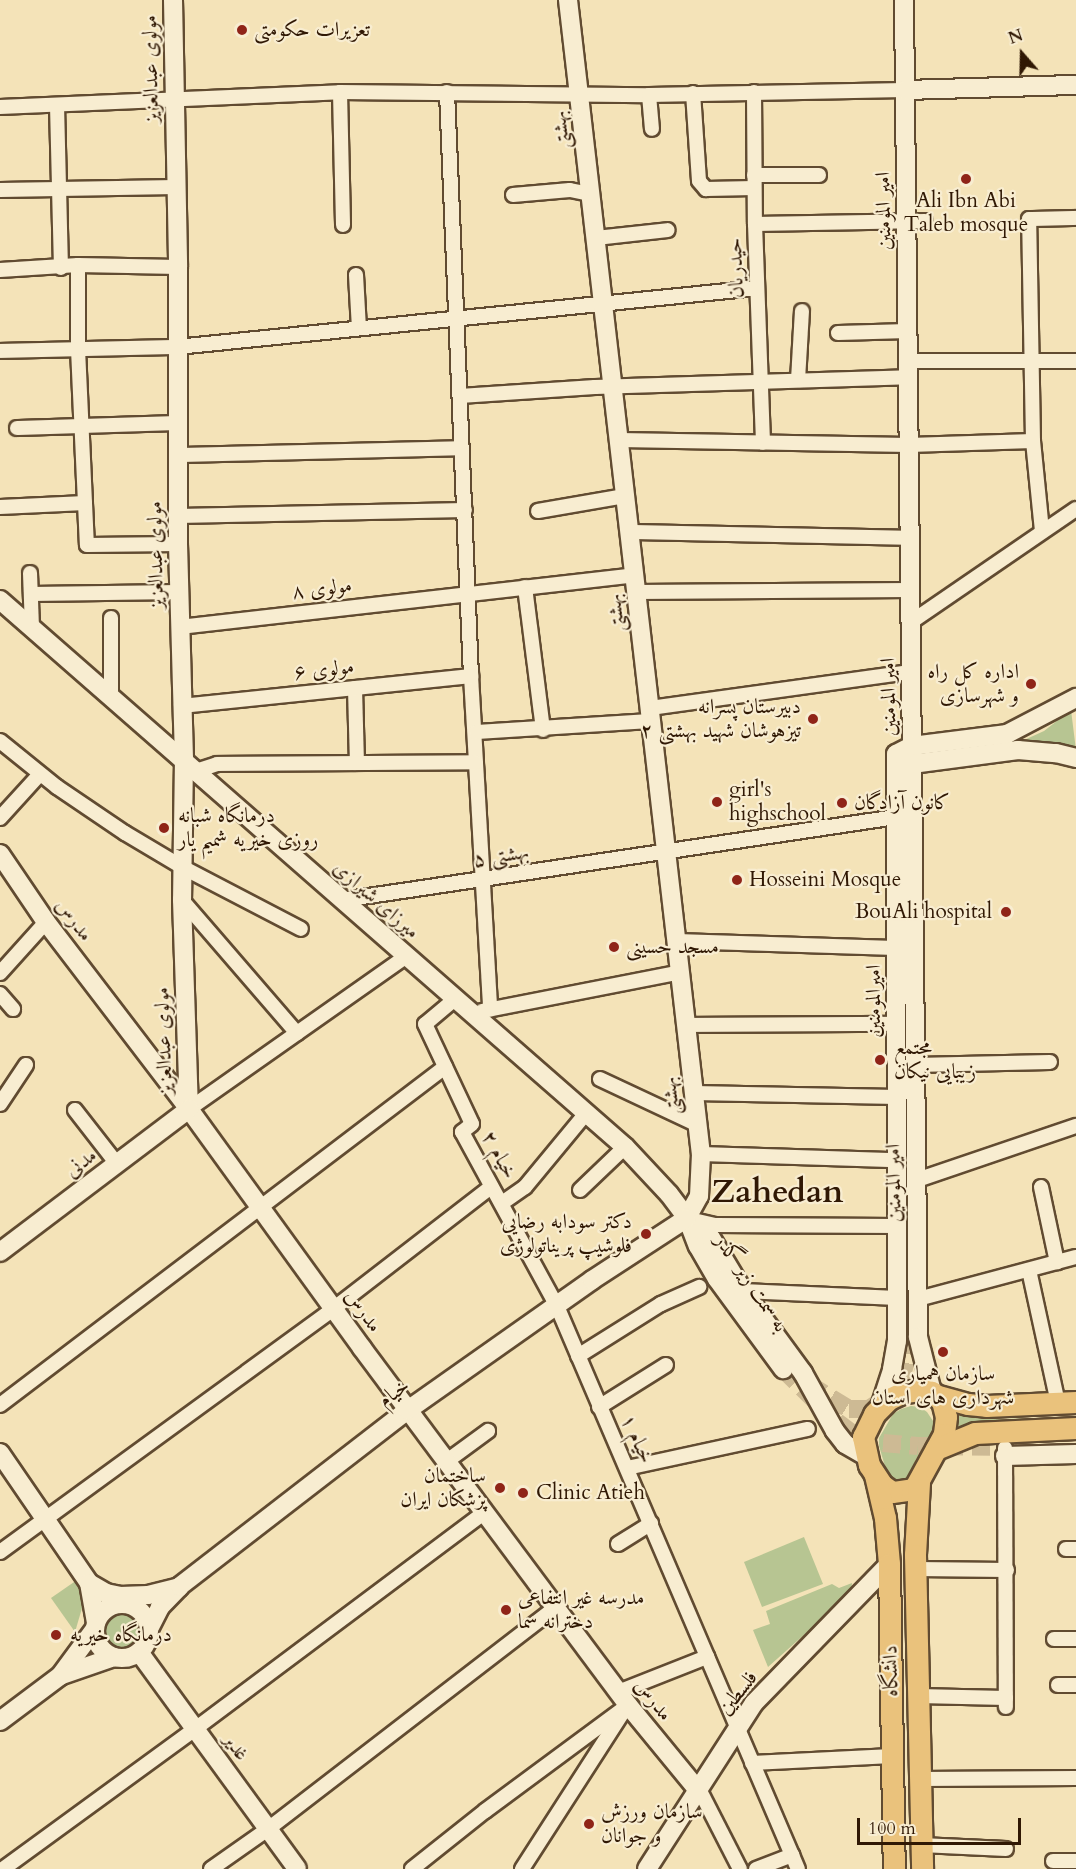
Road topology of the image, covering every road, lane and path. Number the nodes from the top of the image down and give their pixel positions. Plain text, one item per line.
1 (173, 0) edge
2 (568, 0) edge
3 (904, 0) edge
4 (1076, 85) edge
5 (905, 90) junction
6 (340, 92) junction
7 (447, 92) junction
8 (754, 92) junction
9 (579, 93) junction
10 (693, 93) junction
11 (648, 95) junction
12 (174, 100) junction
13 (57, 105) junction
14 (0, 107) edge
15 (652, 129) dead end
16 (819, 175) dead end
17 (754, 182) junction
18 (176, 187) junction
19 (60, 189) junction
20 (0, 190) edge
21 (591, 194) junction
22 (513, 195) dead end
23 (1076, 218) edge
24 (916, 222) junction
25 (755, 224) junction
26 (343, 225) dead end
27 (668, 230) dead end
28 (596, 238) junction
29 (78, 265) junction
30 (178, 267) junction
31 (61, 268) junction
32 (0, 270) edge
33 (356, 275) dead end
34 (757, 288) junction
35 (603, 304) junction
36 (802, 311) dead end
37 (459, 317) junction
38 (359, 327) junction
39 (908, 331) junction
40 (838, 333) dead end
41 (177, 347) junction
42 (78, 349) junction
43 (0, 351) edge
44 (1032, 361) junction
45 (1076, 361) edge
46 (908, 369) junction
47 (798, 380) junction
48 (761, 381) junction
49 (613, 386) junction
50 (460, 396) junction
51 (178, 423) junction
52 (82, 427) junction
53 (17, 428) dead end
54 (619, 440) junction
55 (1034, 441) junction
56 (763, 443) junction
57 (909, 445) junction
58 (462, 448) junction
59 (178, 455) junction
60 (625, 496) junction
61 (85, 502) junction
62 (0, 507) edge
63 (1076, 509) edge
64 (465, 510) junction
65 (538, 511) dead end
66 (178, 516) junction
67 (1042, 531) junction
68 (629, 532) junction
69 (910, 538) junction
70 (178, 544) junction
71 (30, 573) dead end
72 (635, 583) junction
73 (525, 587) junction
74 (910, 590) junction
75 (180, 592) junction
76 (31, 594) junction
77 (469, 594) junction
78 (0, 600) edge
79 (111, 618) dead end
80 (911, 622) junction
81 (180, 627) junction
82 (32, 628) junction
83 (911, 672) junction
84 (471, 676) junction
85 (355, 688) junction
86 (111, 697) junction
87 (1076, 698) edge
88 (181, 706) junction
89 (650, 714) junction
90 (543, 730) junction
91 (476, 732) junction
92 (0, 741) edge
93 (912, 755) junction
94 (1076, 759) edge
95 (475, 762) junction
96 (357, 763) junction
97 (190, 765) junction
98 (40, 774) junction
99 (896, 817) junction
100 (0, 818) edge
101 (666, 851) junction
102 (0, 854) edge
103 (182, 867) junction
104 (482, 881) junction
105 (182, 900) junction
106 (342, 900) junction
107 (46, 922) junction
108 (301, 929) dead end
109 (676, 941) junction
110 (896, 948) junction
111 (406, 957) junction
112 (680, 972) junction
113 (0, 973) edge
114 (0, 994) edge
115 (455, 999) junction
116 (13, 1009) dead end
117 (490, 1010) junction
118 (471, 1013) junction
119 (897, 1024) junction
120 (686, 1025) junction
121 (297, 1033) junction
122 (1050, 1062) dead end
123 (26, 1065) dead end
124 (445, 1066) junction
125 (915, 1073) junction
126 (600, 1079) dead end
127 (694, 1093) junction
128 (897, 1097) junction
129 (0, 1104) edge
130 (75, 1110) dead end
131 (189, 1110) junction
132 (587, 1112) junction
133 (698, 1125) junction
134 (1070, 1127) edge
135 (625, 1147) junction
136 (701, 1154) junction
137 (897, 1160) junction
138 (117, 1164) junction
139 (917, 1180) junction
140 (491, 1187) junction
141 (1041, 1187) dead end
142 (580, 1190) dead end
143 (502, 1203) junction
144 (261, 1207) junction
145 (687, 1218) junction
146 (897, 1226) junction
147 (909, 1242) tunnel mouth
148 (0, 1252) edge
149 (1076, 1257) edge
150 (1057, 1262) junction
151 (1029, 1270) junction
152 (699, 1287) dead end
153 (743, 1291) junction
154 (897, 1298) junction
155 (918, 1299) junction
156 (557, 1306) junction
157 (333, 1309) junction
158 (578, 1356) junction
159 (666, 1365) dead end
160 (783, 1369) tunnel mouth
161 (935, 1394) junction
162 (1067, 1402) edge
163 (0, 1405) edge
164 (599, 1407) junction
165 (880, 1407) junction
166 (408, 1410) junction
167 (1076, 1428) edge
168 (807, 1429) dead end
169 (488, 1431) dead end
170 (1076, 1446) edge
171 (1044, 1447) dead end
172 (936, 1449) junction
173 (1005, 1452) joint
174 (0, 1454) edge
175 (1076, 1454) edge
176 (866, 1456) junction
177 (447, 1461) junction
178 (627, 1468) junction
179 (875, 1475) junction
180 (919, 1483) junction
181 (485, 1512) junction
182 (46, 1519) junction
183 (651, 1523) junction
184 (618, 1544) dead end
185 (0, 1552) edge
186 (889, 1564) junction
187 (916, 1569) junction
188 (1007, 1570) junction
189 (89, 1583) junction
190 (180, 1586) junction
191 (556, 1607) junction
192 (95, 1626) junction
193 (149, 1629) junction
194 (1076, 1639) edge
195 (1054, 1640) dead end
196 (139, 1652) junction
197 (114, 1657) junction
198 (707, 1657) junction
199 (60, 1676) junction
200 (1058, 1685) dead end
201 (1076, 1685) edge
202 (918, 1696) junction
203 (623, 1698) junction
204 (0, 1721) edge
205 (195, 1729) junction
206 (736, 1730) junction
207 (892, 1756) junction
208 (752, 1762) junction
209 (1076, 1778) edge
210 (920, 1779) junction
211 (697, 1788) junction
212 (268, 1829) junction
213 (921, 1845) junction
214 (1006, 1849) dead end
215 (792, 1856) junction
216 (1053, 1861) dead end
217 (1076, 1861) edge
218 (3, 1869) edge
219 (211, 1869) edge
220 (297, 1869) edge
221 (412, 1869) edge
222 (522, 1869) edge
223 (647, 1869) edge
224 (740, 1869) edge
225 (756, 1869) edge
226 (798, 1869) edge
227 (894, 1869) edge
228 (922, 1869) edge

1 - 12 main road, مولوی عبدالعزیز
2 - 9 main road, بهشتی
3 - 5 main road, امیر المومنین
4 - 5 main road
5 - 8 street
5 - 24 main road, امیر المومنین
6 - 7 street
6 - 12 street
6 - 26 street
7 - 9 street
7 - 37 street
8 - 10 street
8 - 17 street, حیدریان
9 - 11 street
9 - 21 main road, بهشتی
10 - 11 street
10 - 17 street
11 - 15 street
12 - 13 street
12 - 18 main road, مولوی عبدالعزیز
13 - 14 street
13 - 19 street
16 - 17 street
17 - 25 street, حیدریان
18 - 19 street
18 - 30 main road, مولوی عبدالعزیز
19 - 20 street
19 - 31 street
21 - 22 street
21 - 28 main road, بهشتی
23 - 44 street
24 - 25 street
24 - 39 main road, امیر المومنین
25 - 34 street, حیدریان
27 - 28 street
28 - 35 main road, بهشتی
29 - 30 street
29 - 31 street
29 - 42 street
30 - 41 main road, مولوی عبدالعزیز
31 - 32 street
33 - 38 street
34 - 35 street
34 - 48 street, حیدریان
35 - 37 street
35 - 49 main road, بهشتی
36 - 47 street
37 - 38 street
37 - 50 street
38 - 41 street
39 - 40 street
39 - 46 main road, امیر المومنین
41 - 42 street
41 - 51 main road, مولوی عبدالعزیز
42 - 43 street
42 - 52 street
44 - 45 street
44 - 46 street
44 - 55 street
46 - 47 street
46 - 57 main road, امیر المومنین
47 - 48 street
48 - 49 street
48 - 56 street, حیدریان
49 - 50 street
49 - 54 main road, بهشتی
50 - 58 street
51 - 52 street
51 - 59 main road, مولوی عبدالعزیز
52 - 53 street
52 - 61 street
54 - 56 street
54 - 60 main road, بهشتی
55 - 57 street
55 - 67 street
56 - 57 street
57 - 69 main road, امیر المومنین
58 - 59 street
58 - 64 street
59 - 66 main road, مولوی عبدالعزیز
60 - 65 street
60 - 68 main road, بهشتی
61 - 62 street
61 - 70 street
63 - 67 street
64 - 66 street
64 - 77 street
66 - 70 main road, مولوی عبدالعزیز
67 - 80 street
68 - 69 street
68 - 72 main road, بهشتی
69 - 74 main road, امیر المومنین
70 - 75 main road, مولوی عبدالعزیز
71 - 76 street
72 - 73 street, مولوی ۸
72 - 74 street, مولوی ۸
72 - 89 main road, بهشتی
73 - 77 street, مولوی ۸
73 - 90 street
74 - 80 main road, امیر المومنین
75 - 76 street
75 - 81 main road, مولوی عبدالعزیز
76 - 82 street
77 - 81 street, مولوی ۸
77 - 84 street
78 - 82 main road, میرزای شیرازی
79 - 86 street
80 - 83 main road, امیر المومنین
81 - 88 main road, مولوی عبدالعزیز
82 - 86 main road, میرزای شیرازی
83 - 89 street
83 - 93 main road, امیر المومنین
84 - 85 street, مولوی ۶
84 - 91 street
85 - 88 street, مولوی ۶
85 - 96 street
86 - 97 main road, میرزای شیرازی
87 - 93 main road
88 - 97 main road, مولوی عبدالعزیز
89 - 90 street
89 - 101 main road, بهشتی
90 - 91 street
91 - 95 street
92 - 98 street
93 - 94 main road
93 - 99 main road, امیرالمومنین
93 - 125 main road, امیر المومنین
95 - 96 street
95 - 104 street
96 - 97 street
97 - 103 main road, مولوی عبدالعزیز
97 - 106 main road, میرزای شیرازی
98 - 100 street
98 - 103 street
99 - 101 street, بهشتی ۵
99 - 110 main road, امیرالمومنین
101 - 104 street, بهشتی ۵
101 - 109 main road, بهشتی
102 - 107 main road, مدرس
103 - 105 main road, مولوی عبدالعزیز
103 - 108 street
104 - 106 street, بهشتی ۵
104 - 117 street
105 - 121 street
105 - 131 main road, مولوی عبدالعزیز
106 - 111 main road, میرزای شیرازی
107 - 113 street
107 - 131 main road, مدرس
109 - 110 street
109 - 112 main road, بهشتی
110 - 119 main road, امیرالمومنین
111 - 115 main road, میرزای شیرازی
111 - 121 street
112 - 117 street
112 - 120 main road, بهشتی
114 - 116 street
115 - 118 main road, میرزای شیرازی
115 - 124 street, خیام ۲
117 - 118 street
118 - 132 main road, میرزای شیرازی
119 - 120 street
119 - 128 main road, امیرالمومنین
120 - 127 main road, بهشتی
121 - 131 street
122 - 125 street
123 - 129 street
124 - 140 street, خیام ۲
124 - 144 street
125 - 139 main road, امیر المومنین
125 - 147 main road
126 - 133 street
127 - 128 street
127 - 133 main road, بهشتی
128 - 137 main road, امیرالمومنین
130 - 138 street
131 - 138 main road, مدنی
131 - 144 main road, مدرس
132 - 135 main road, میرزای شیرازی
132 - 143 street
133 - 136 main road, بهشتی
134 - 139 street
135 - 142 street
135 - 145 main road, میرزای شیرازی
136 - 137 street
136 - 145 main road, بهشتی
137 - 146 main road, امیرالمومنین
138 - 148 main road, مدنی
139 - 155 main road, امیر المومنین
140 - 143 street, خیام ۲
140 - 157 street
141 - 150 street
143 - 156 street, خیام ۲
144 - 157 main road, مدرس
144 - 163 street
145 - 146 street
145 - 153 main road
145 - 156 main road, خیام
145 - 160 main road, به سمت زیر گذر
146 - 154 main road, امیرالمومنین
149 - 150 street
150 - 151 street
151 - 155 street
151 - 162 street
152 - 158 street
153 - 154 street
153 - 176 main road
154 - 165 main road, امیرالمومنین
155 - 161 main road, امیر المومنین
156 - 158 street, خیام ۱
156 - 166 main road, خیام
157 - 166 main road, مدرس
157 - 182 street
158 - 164 street, خیام ۱
159 - 164 street
161 - 162 main road
161 - 165 main road
161 - 172 main road
164 - 178 street, خیام ۱
165 - 176 main road
166 - 177 main road, مدرس
166 - 190 main road, خیام
167 - 172 main road
168 - 178 street
169 - 177 street
170 - 171 main road
172 - 180 main road
173 - 175 main road
173 - 188 street
174 - 182 main road
176 - 179 main road
177 - 181 main road, مدرس
178 - 183 street, خیام ۱
179 - 180 main road
179 - 186 main road, دانشگاه
180 - 187 main road, دانشگاه
181 - 191 main road, مدرس
181 - 205 street
182 - 185 street
182 - 189 main road
183 - 184 street
183 - 198 street, خیام ۱
186 - 206 main road, فلسطین
186 - 207 main road, دانشگاه
187 - 188 street
187 - 202 main road, دانشگاه
188 - 202 street
189 - 190 main road
189 - 192 main road
190 - 193 main road, خیام
191 - 203 main road, مدرس
191 - 212 street
192 - 193 main road
192 - 197 main road
192 - 199 main road
193 - 196 main road
194 - 195 street
196 - 197 main road
196 - 205 main road, غدیر
197 - 199 main road
198 - 203 street
198 - 206 street, خیام ۱
199 - 204 main road
200 - 201 street
202 - 210 main road, دانشگاه
203 - 211 main road, مدرس
203 - 221 street
203 - 222 street
205 - 212 main road, غدیر
205 - 218 street
206 - 208 street, خیام ۱
206 - 211 main road, فلسطین
207 - 208 street
207 - 227 main road, دانشگاه
208 - 215 street, خیام ۱
209 - 210 street
210 - 213 main road, دانشگاه
211 - 223 main road, فلسطین
211 - 224 street
212 - 219 street
212 - 220 main road, غدیر
213 - 214 street
213 - 228 main road, دانشگاه
215 - 225 street
215 - 226 street, خیام ۱
216 - 217 street

